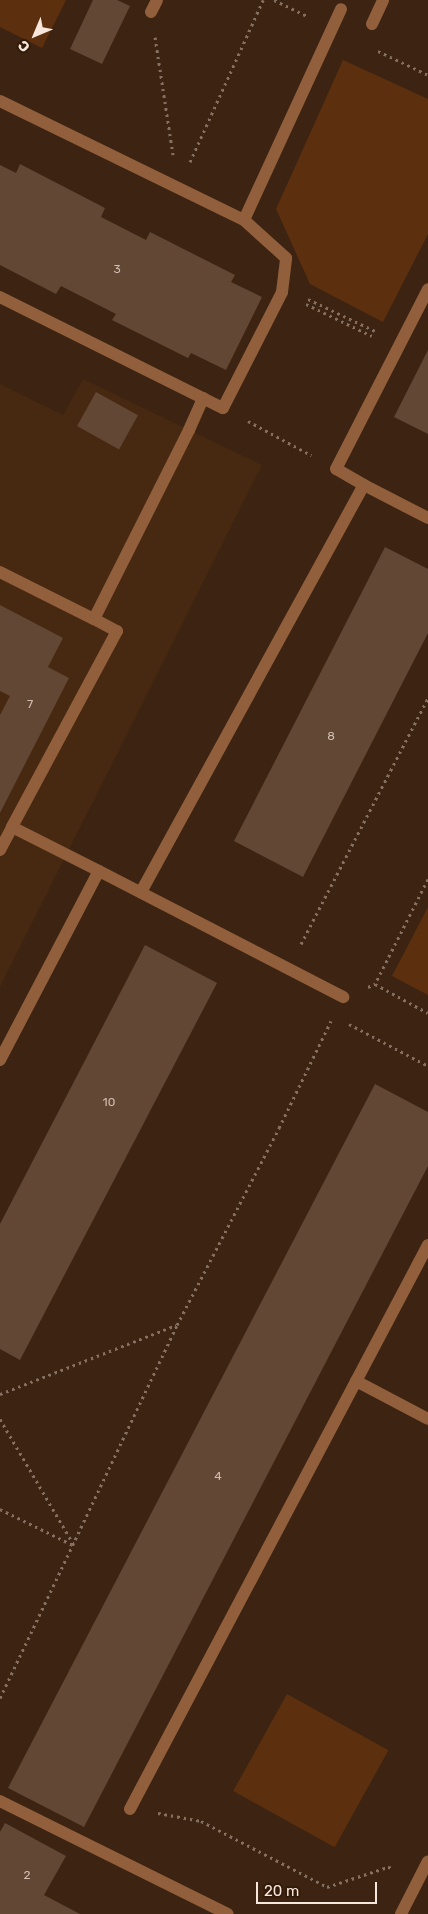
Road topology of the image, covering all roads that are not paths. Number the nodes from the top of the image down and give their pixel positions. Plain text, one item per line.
1 (384, 0) edge
2 (341, 9) dead end
3 (372, 24) dead end
4 (0, 101) edge
5 (244, 220) junction
6 (428, 289) edge
7 (0, 297) edge
8 (203, 398) junction
9 (364, 485) junction
10 (428, 518) edge
11 (0, 572) edge
12 (94, 619) junction
13 (12, 827) junction
14 (0, 850) edge
15 (99, 871) junction
16 (141, 892) junction
17 (343, 997) dead end
18 (0, 1060) edge
19 (428, 1245) edge
20 (356, 1381) junction
21 (428, 1419) edge
22 (0, 1801) edge
23 (130, 1809) road end
24 (428, 1861) edge
25 (228, 1914) edge
26 (402, 1914) edge

1 - 3 lane
2 - 5 lane
4 - 5 lane
5 - 8 lane
6 - 9 lane
7 - 8 lane
8 - 12 lane
9 - 10 lane
9 - 16 lane
11 - 12 lane
12 - 13 lane
13 - 14 lane
13 - 15 lane
15 - 16 lane
15 - 18 lane
16 - 17 lane
19 - 20 lane
20 - 21 lane
20 - 23 lane
22 - 25 lane
24 - 26 lane

